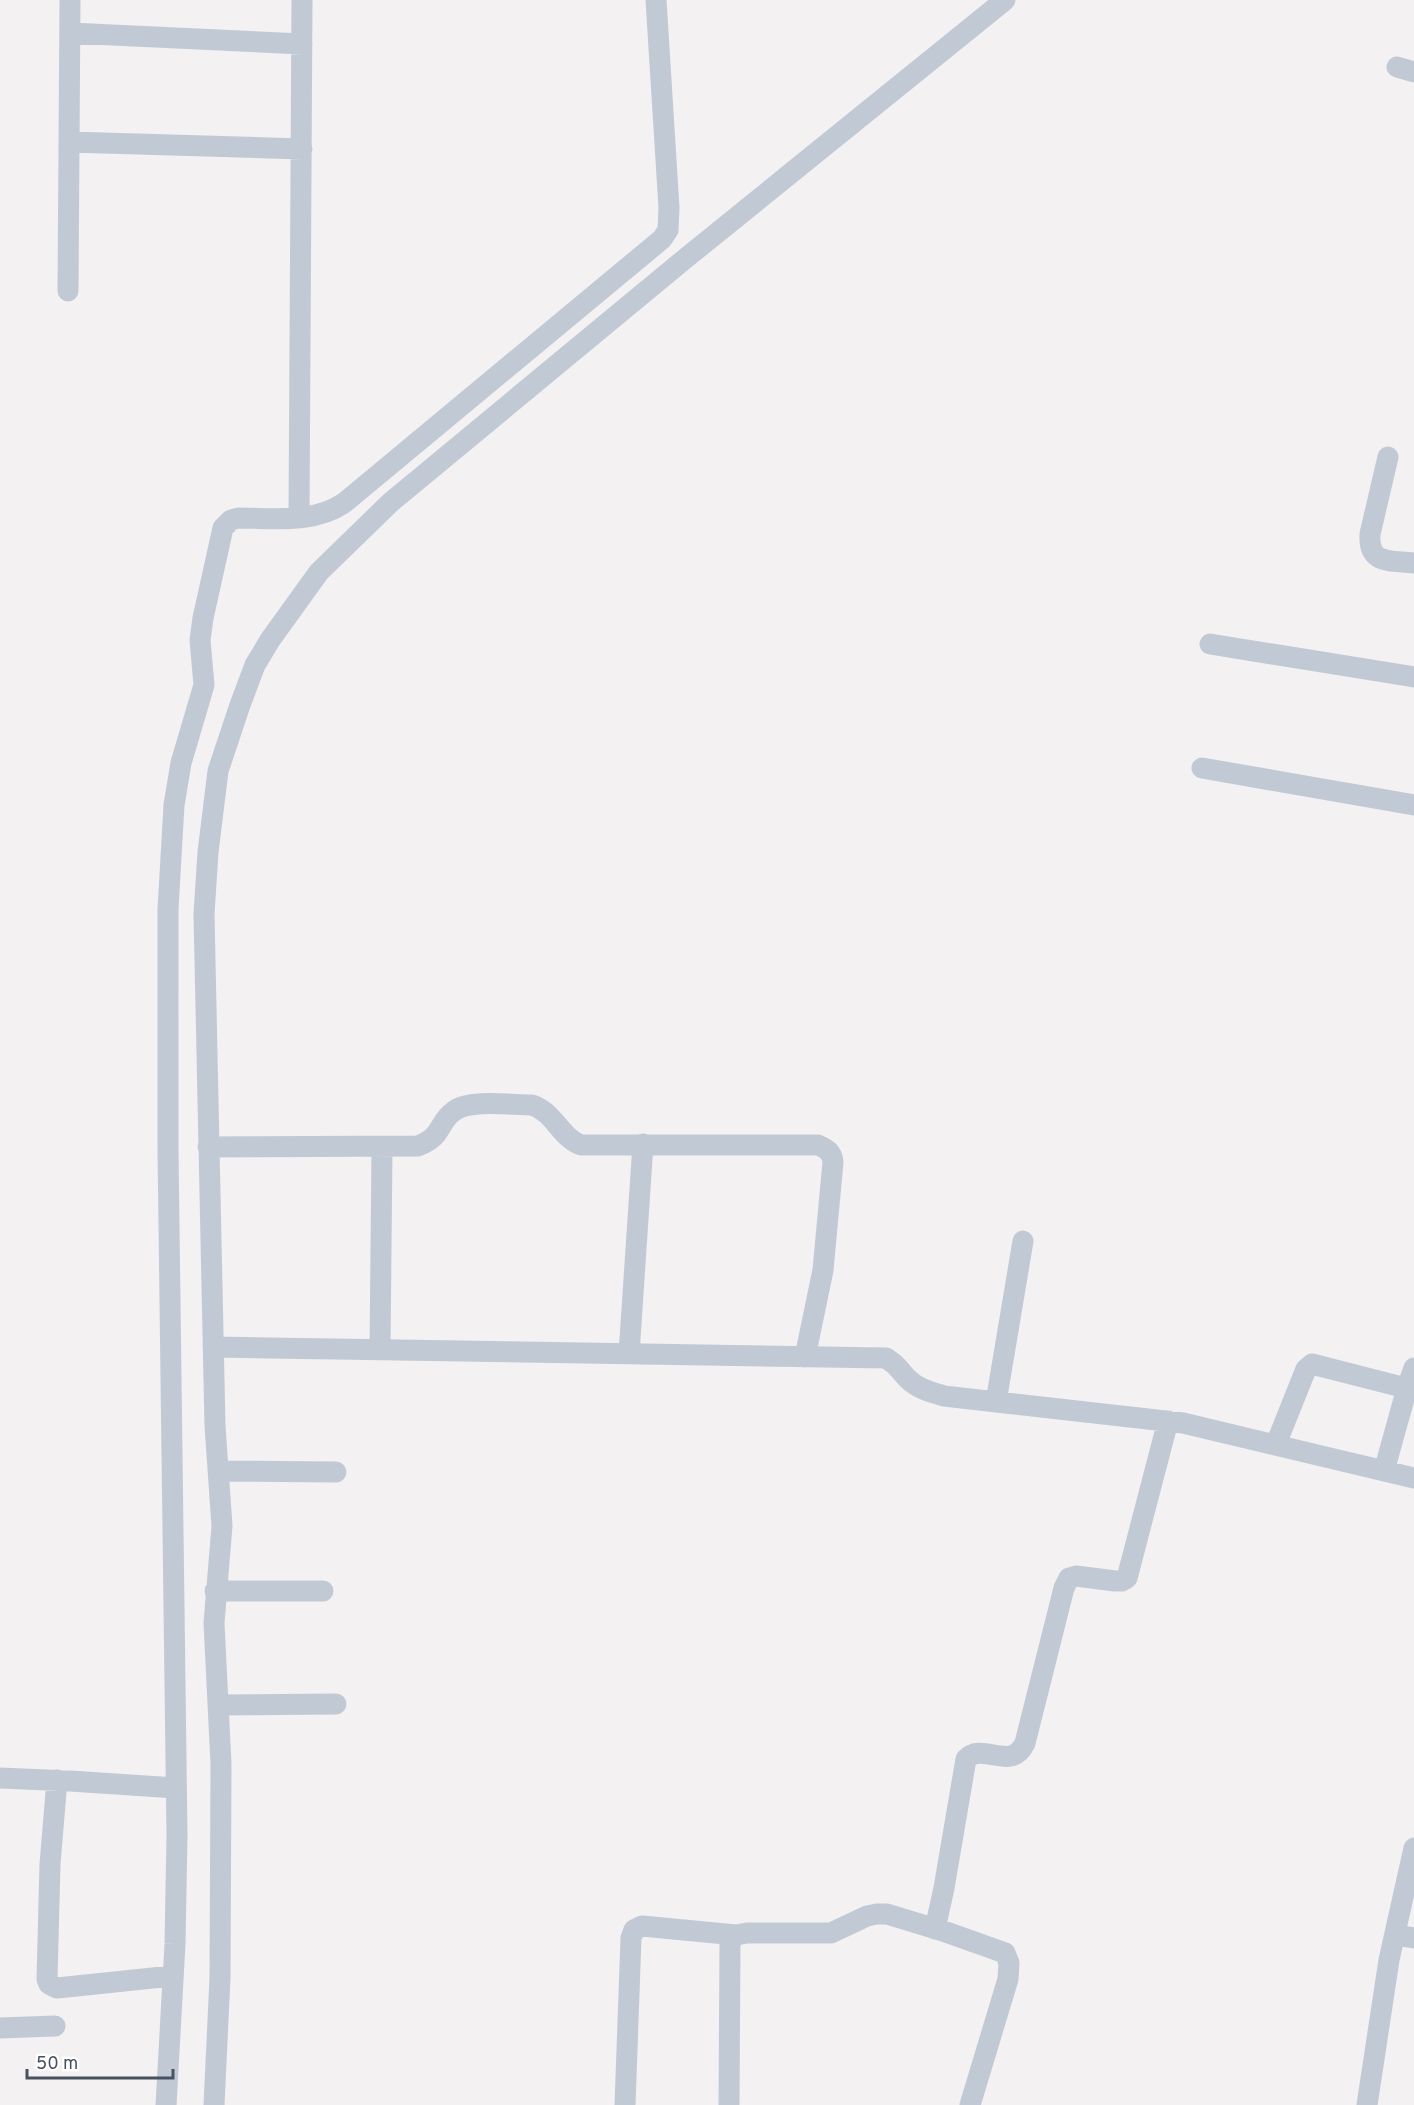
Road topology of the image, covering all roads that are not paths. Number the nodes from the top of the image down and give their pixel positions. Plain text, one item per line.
1 (70, 0) edge
2 (302, 0) edge
3 (656, 0) edge
4 (1005, 0) edge
5 (70, 33) junction
6 (302, 44) junction
7 (69, 142) junction
8 (302, 149) junction
9 (68, 291) dead end
10 (1388, 457) dead end
11 (299, 518) junction
12 (1414, 563) edge
13 (1210, 644) dead end
14 (1414, 677) edge
15 (1202, 768) dead end
16 (1414, 805) edge
17 (643, 1144) junction
18 (208, 1147) junction
19 (382, 1147) junction
20 (1023, 1241) dead end
21 (213, 1347) junction
22 (380, 1350) junction
23 (629, 1354) junction
24 (805, 1357) junction
25 (1414, 1368) edge
26 (1410, 1389) edge
27 (996, 1401) junction
28 (1168, 1421) junction
29 (1276, 1444) junction
30 (219, 1471) junction
31 (1384, 1471) junction
32 (336, 1472) dead end
33 (1414, 1478) edge
34 (215, 1591) junction
35 (323, 1591) dead end
36 (336, 1704) dead end
37 (218, 1705) junction
38 (0, 1778) edge
39 (57, 1780) junction
40 (176, 1788) junction
41 (1414, 1848) edge
42 (935, 1929) junction
43 (736, 1935) junction
44 (1404, 1936) edge
45 (172, 1976) junction
46 (55, 2026) dead end
47 (0, 2028) edge
48 (166, 2105) edge
49 (214, 2105) edge
50 (625, 2105) edge
51 (729, 2105) edge
52 (970, 2105) edge
53 (1368, 2105) edge

1 - 5 street
2 - 6 street
3 - 11 street
4 - 18 street
5 - 6 street
5 - 7 street
6 - 8 street
7 - 8 street
7 - 9 street
8 - 11 street
10 - 12 street
11 - 40 street
13 - 14 street
15 - 16 street
17 - 19 street
17 - 23 street
17 - 24 street
18 - 19 street
18 - 21 street
19 - 22 street
20 - 27 street
21 - 22 street
21 - 30 street
22 - 23 street
23 - 24 street
24 - 27 street
25 - 26 street
26 - 29 street
26 - 31 street
27 - 28 street
28 - 29 street
28 - 42 street
29 - 31 street
30 - 32 street
30 - 34 street
31 - 33 street
34 - 35 street
34 - 37 street
36 - 37 street
37 - 49 street
38 - 39 street
39 - 40 street
39 - 45 street
40 - 45 street
41 - 44 street
42 - 43 street
42 - 52 street
43 - 50 street
43 - 51 street
44 - 53 street
45 - 48 street
46 - 47 street

